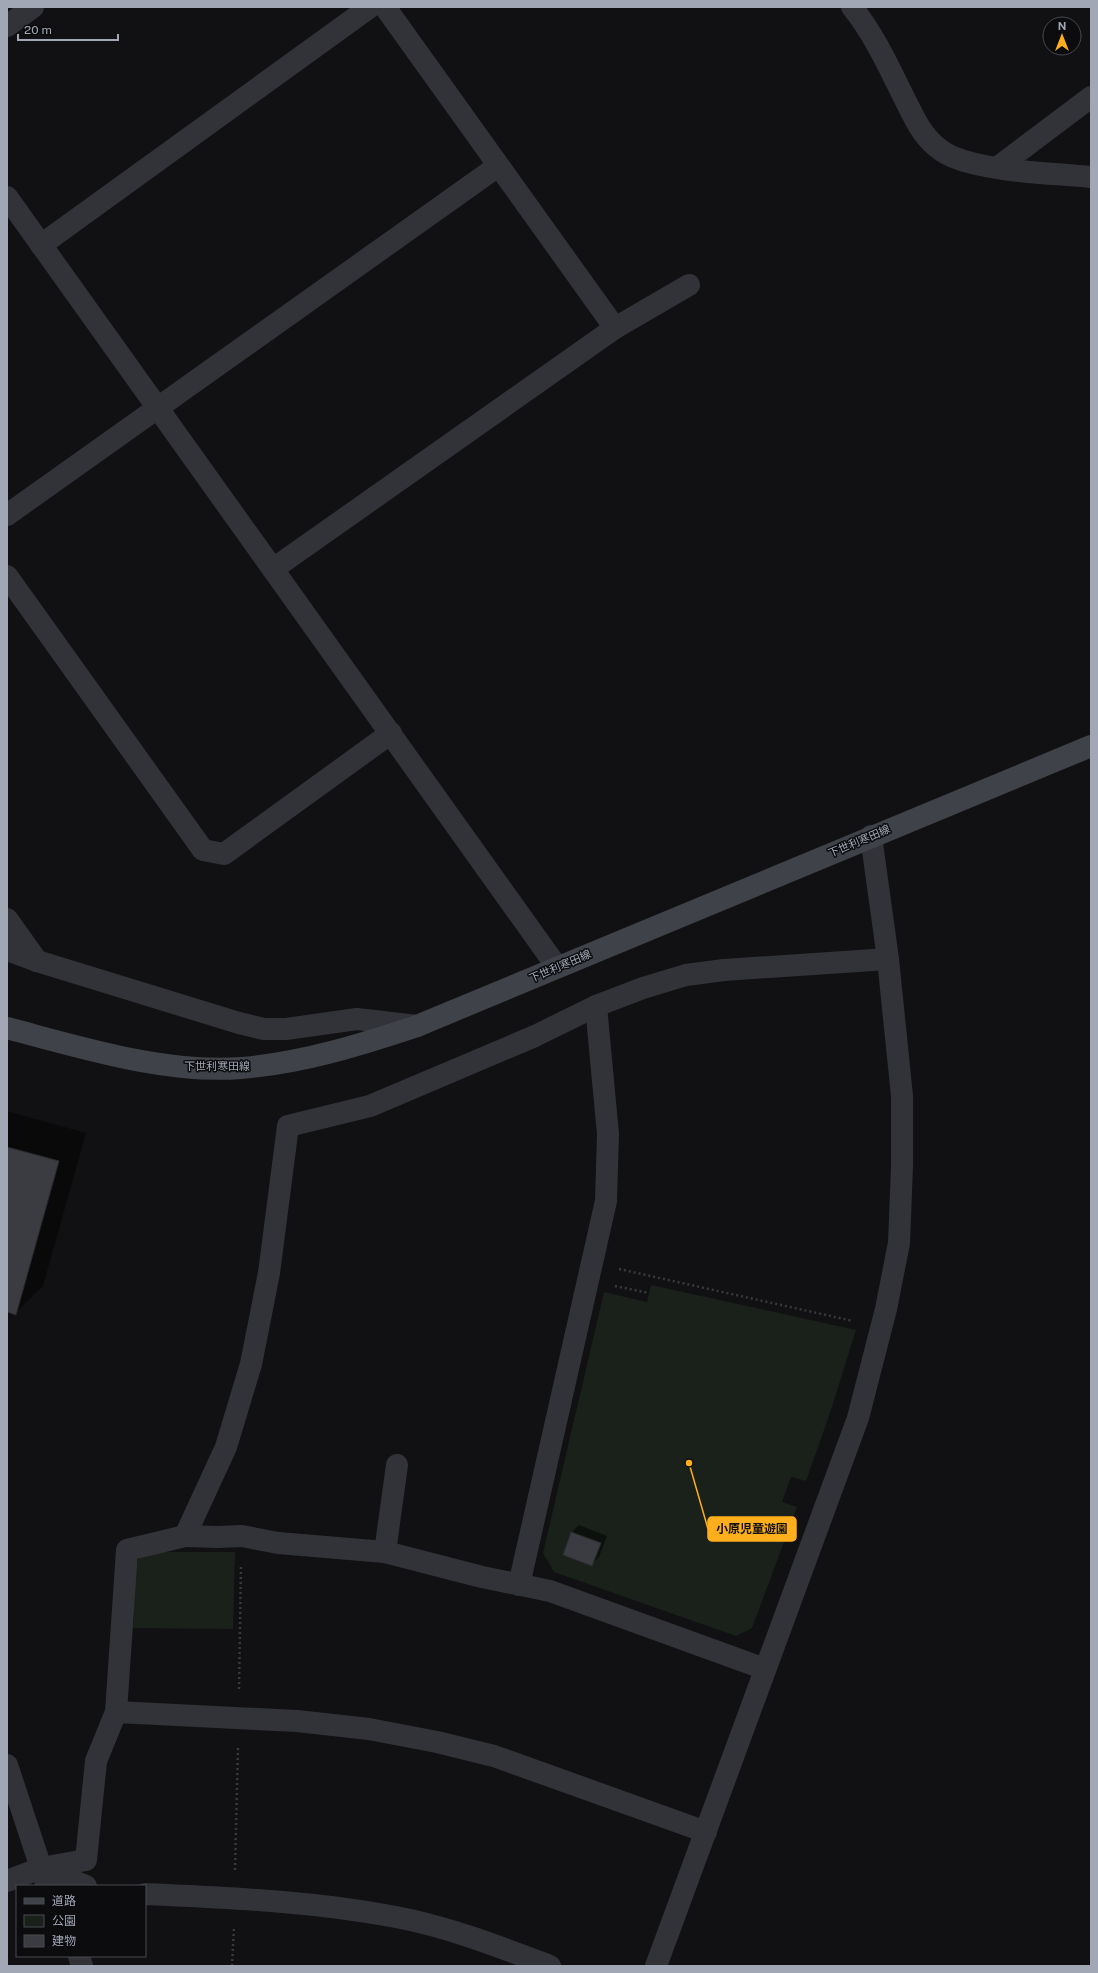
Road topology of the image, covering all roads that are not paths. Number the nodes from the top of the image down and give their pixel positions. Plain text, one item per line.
1 (33, 7) edge
2 (370, 7) edge
3 (386, 7) edge
4 (852, 7) edge
5 (7, 26) edge
6 (1091, 97) edge
7 (498, 166) junction
8 (998, 167) junction
9 (1091, 177) edge
10 (7, 197) edge
11 (41, 245) junction
12 (689, 285) dead end
13 (615, 328) junction
14 (158, 408) junction
15 (7, 515) edge
16 (273, 569) junction
17 (7, 576) edge
18 (391, 733) junction
19 (1091, 746) edge
20 (871, 836) junction
21 (7, 919) edge
22 (7, 950) edge
23 (888, 959) junction
24 (37, 961) junction
25 (557, 967) junction
26 (596, 1006) junction
27 (417, 1026) junction
28 (7, 1028) edge
29 (397, 1465) dead end
30 (185, 1536) junction
31 (385, 1552) junction
32 (519, 1585) junction
33 (766, 1669) junction
34 (116, 1712) junction
35 (7, 1765) edge
36 (706, 1832) junction
37 (44, 1877) edge
38 (7, 1881) edge
39 (81, 1885) edge
40 (146, 1894) edge
41 (550, 1966) edge
42 (656, 1966) edge

1 - 5 street
2 - 11 street
3 - 7 street
4 - 8 street
6 - 8 street
7 - 13 street
7 - 14 street
8 - 9 street
10 - 11 street
11 - 14 street
12 - 13 street
13 - 16 street
14 - 15 street
14 - 16 street
16 - 18 street
17 - 18 street
18 - 25 street
19 - 20 main road, 下世利寒田線
20 - 23 street
20 - 25 main road, 下世利寒田線
21 - 24 street
22 - 24 street
23 - 26 street
23 - 33 street
24 - 27 street
25 - 27 main road, 下世利寒田線
26 - 30 street
26 - 32 street
27 - 28 main road, 下世利寒田線
29 - 31 street
30 - 31 street
30 - 34 street
31 - 32 street
32 - 33 street
33 - 36 street
34 - 36 street
34 - 37 street
35 - 37 street
36 - 42 street
37 - 38 street
37 - 39 street
40 - 41 street

